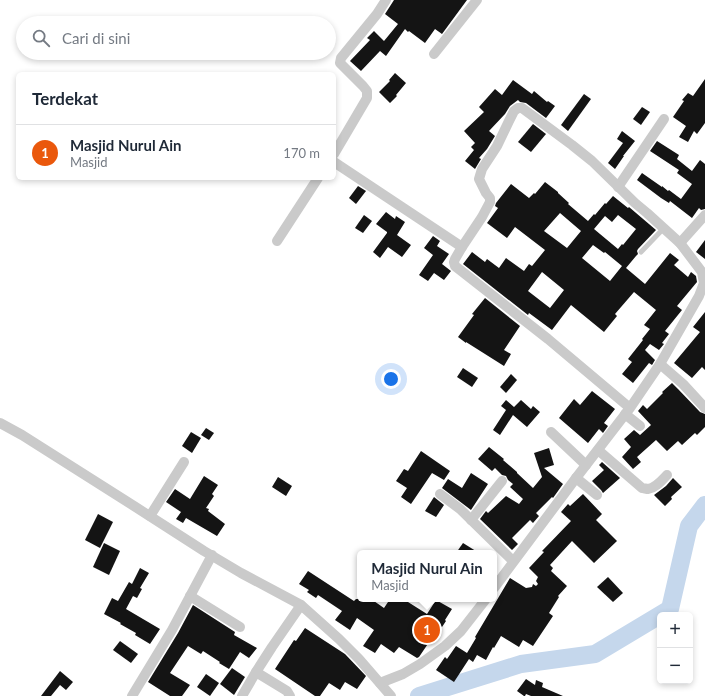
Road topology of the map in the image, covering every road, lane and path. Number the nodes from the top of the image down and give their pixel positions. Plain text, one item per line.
1 (386, 0) edge
2 (477, 0) edge
3 (434, 54) dead end
4 (664, 119) dead end
5 (336, 151) edge
6 (336, 163) edge
7 (317, 180) edge
8 (618, 187) junction
9 (705, 215) edge
10 (664, 228) junction
11 (277, 241) dead end
12 (680, 243) junction
13 (462, 247) junction
14 (640, 252) dead end
15 (660, 364) junction
16 (705, 408) edge
17 (628, 411) junction
18 (0, 423) edge
19 (640, 426) dead end
20 (551, 432) dead end
21 (598, 450) junction
22 (184, 462) dead end
23 (586, 465) junction
24 (667, 475) dead end
25 (576, 478) junction
26 (502, 482) dead end
27 (440, 494) dead end
28 (597, 495) dead end
29 (150, 516) junction
30 (471, 520) junction
31 (212, 555) junction
32 (513, 562) junction
33 (497, 584) edge
34 (190, 596) junction
35 (484, 602) edge
36 (301, 605) junction
37 (240, 627) dead end
38 (256, 672) junction
39 (380, 683) junction
40 (389, 694) edge
41 (132, 696) edge
42 (242, 696) edge
43 (290, 696) edge

1 - 5 street
2 - 3 street
4 - 8 street
6 - 13 street
7 - 11 street
8 - 10 street
8 - 13 street
9 - 12 street
10 - 12 street
10 - 14 lane
12 - 15 street
13 - 17 street
15 - 16 street
15 - 17 street
17 - 19 street
17 - 21 street
18 - 29 street
20 - 23 street
21 - 23 street
21 - 24 street
22 - 29 street
23 - 25 street
25 - 28 street
25 - 32 street
26 - 30 street
27 - 30 street
29 - 31 street
30 - 32 street
31 - 34 street
31 - 36 street
32 - 33 street
34 - 37 street
34 - 41 street
35 - 39 street
36 - 38 street
36 - 39 street
38 - 42 street
38 - 43 street
39 - 40 street

